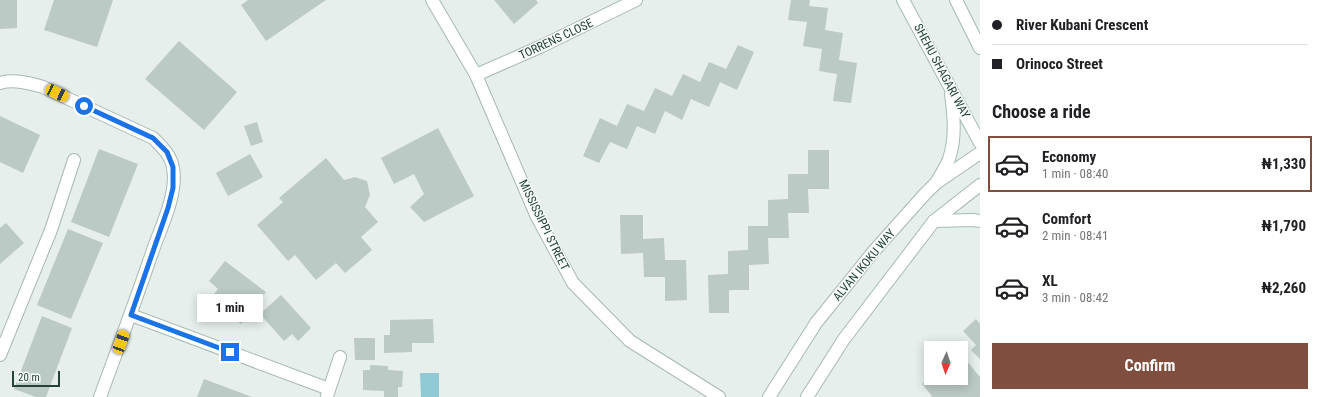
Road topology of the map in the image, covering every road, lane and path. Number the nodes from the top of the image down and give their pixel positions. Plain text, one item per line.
1 (432, 0) edge
2 (636, 0) edge
3 (903, 0) edge
4 (956, 0) edge
5 (980, 48) edge
6 (476, 75) junction
7 (0, 83) edge
8 (950, 87) junction
9 (980, 143) edge
10 (980, 153) edge
11 (74, 160) dead end
12 (936, 183) junction
13 (980, 184) edge
14 (934, 221) junction
15 (980, 221) edge
16 (131, 315) junction
17 (0, 355) edge
18 (340, 357) dead end
19 (328, 393) edge
20 (100, 397) edge
21 (719, 397) edge
22 (769, 397) edge
23 (807, 397) edge

1 - 6 street, MISSISSIPPI STREET
2 - 6 street, TORRENS CLOSE
3 - 8 street, SHEHU SHAGARI WAY
4 - 5 street
6 - 21 street, MISSISSIPPI STREET
7 - 16 street
8 - 9 street, SHEHU SHAGARI WAY
8 - 12 street
10 - 12 street, ALVAN IKOKU WAY
11 - 17 street
12 - 22 street, ALVAN IKOKU WAY
13 - 14 street
14 - 15 street
14 - 23 street
16 - 19 street
16 - 20 street
18 - 19 street

